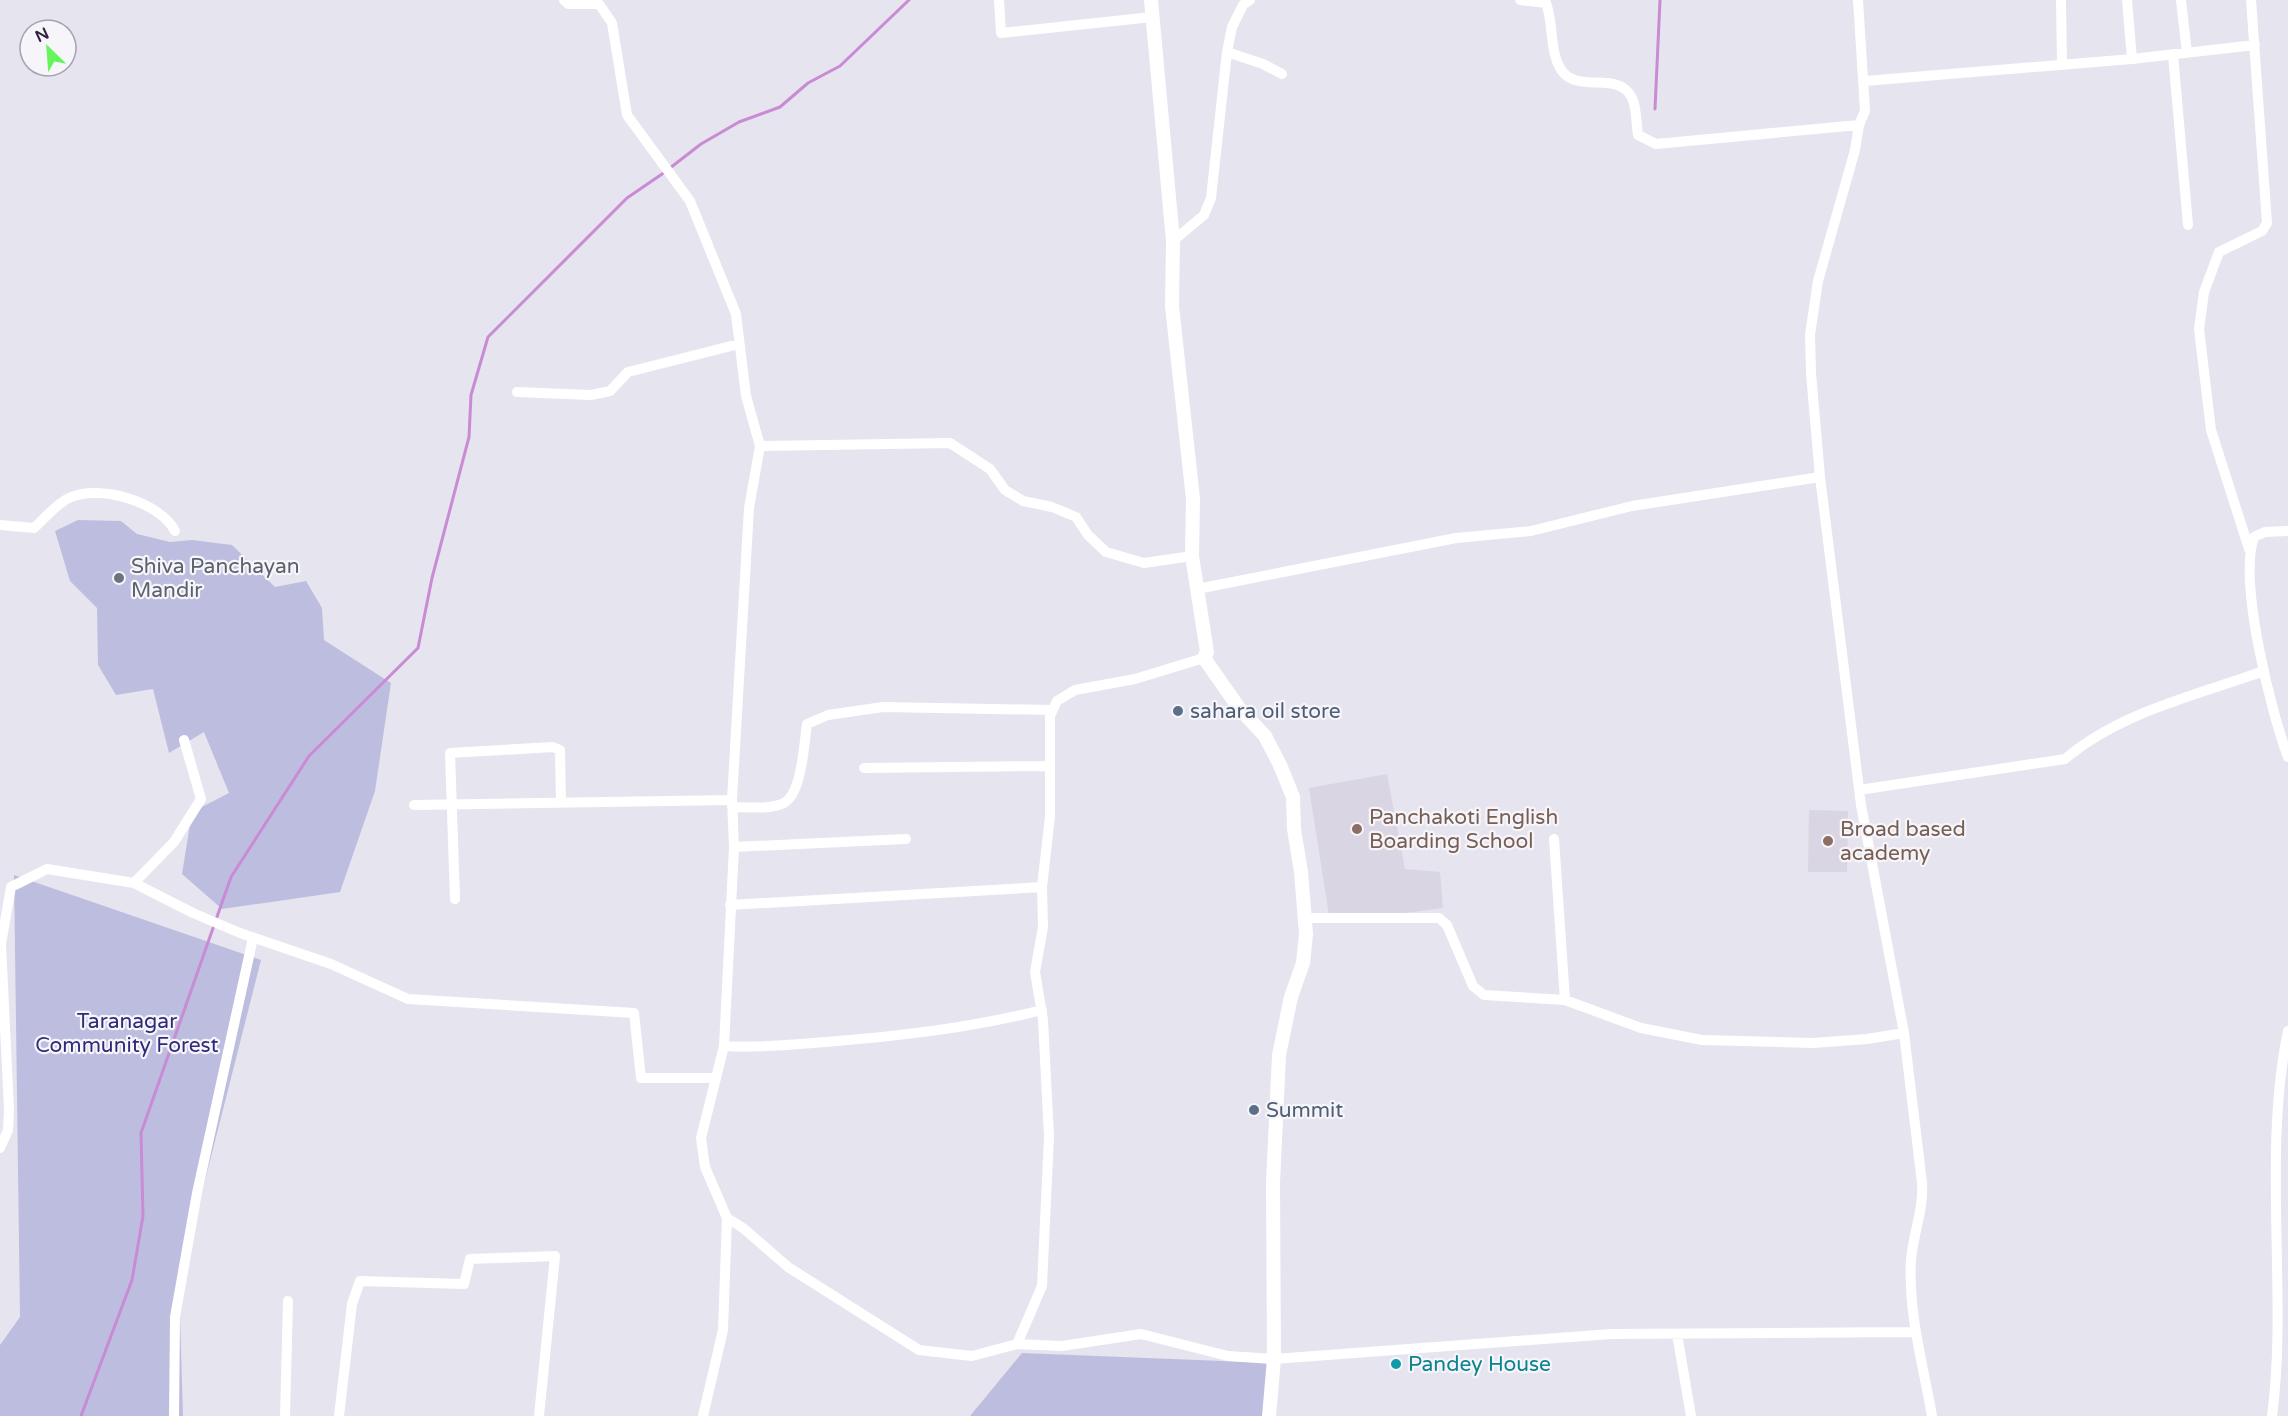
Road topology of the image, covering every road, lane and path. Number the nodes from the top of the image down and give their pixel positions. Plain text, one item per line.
1 (564, 0) edge
2 (999, 0) edge
3 (1151, 0) edge
4 (1250, 0) edge
5 (1520, 0) edge
6 (1858, 0) edge
7 (2061, 0) edge
8 (2127, 0) edge
9 (2181, 0) edge
10 (2250, 0) edge
11 (1152, 17) junction
12 (2255, 45) junction
13 (1227, 52) junction
14 (2187, 53) junction
15 (2173, 55) junction
16 (2132, 59) junction
17 (2062, 64) junction
18 (1282, 74) dead end
19 (1865, 81) junction
20 (1859, 125) junction
21 (2188, 225) dead end
22 (1173, 241) junction
23 (739, 344) junction
24 (517, 392) dead end
25 (759, 446) junction
26 (1820, 477) junction
27 (0, 525) edge
28 (175, 531) dead end
29 (2288, 531) edge
30 (2249, 549) junction
31 (1192, 555) junction
32 (1197, 589) junction
33 (1204, 658) junction
34 (2264, 671) junction
35 (1053, 710) junction
36 (184, 740) dead end
37 (2288, 757) edge
38 (1049, 766) junction
39 (864, 768) dead end
40 (1859, 789) junction
41 (561, 802) junction
42 (450, 803) junction
43 (732, 804) junction
44 (414, 805) dead end
45 (906, 839) dead end
46 (1554, 839) dead end
47 (734, 847) junction
48 (134, 883) junction
49 (1042, 887) junction
50 (455, 899) dead end
51 (730, 905) junction
52 (1305, 918) junction
53 (253, 938) junction
54 (1565, 1000) junction
55 (1042, 1010) junction
56 (2288, 1031) edge
57 (1904, 1033) junction
58 (724, 1046) junction
59 (715, 1078) junction
60 (0, 1148) edge
61 (727, 1218) junction
62 (288, 1300) dead end
63 (1914, 1332) junction
64 (1677, 1334) junction
65 (1017, 1344) junction
66 (1274, 1359) junction
67 (174, 1416) edge
68 (285, 1416) edge
69 (339, 1416) edge
70 (539, 1416) edge
71 (703, 1416) edge
72 (1269, 1416) edge
73 (1691, 1416) edge
74 (1932, 1416) edge
75 (2272, 1416) edge

1 - 23 street
2 - 11 street
3 - 11 street
4 - 13 street
5 - 20 street
6 - 19 street
7 - 17 street
8 - 16 street
9 - 14 street
10 - 12 street
11 - 22 street
12 - 14 street
12 - 30 street
13 - 18 street
13 - 22 street
14 - 15 street
15 - 16 street
15 - 21 street
16 - 17 street
17 - 19 street
19 - 20 street
20 - 26 street
22 - 31 street
23 - 24 street
23 - 25 street
25 - 31 street
25 - 43 street
26 - 32 street
26 - 40 street
27 - 28 street
29 - 30 street
30 - 34 street
31 - 32 street
32 - 33 street
33 - 35 street
33 - 52 street
34 - 37 street
34 - 40 street
35 - 38 street
35 - 43 street
36 - 48 street
38 - 39 street
38 - 49 street
40 - 57 street
41 - 42 street
41 - 42 street
41 - 43 street
42 - 44 street
42 - 50 street
43 - 47 street
45 - 47 street
46 - 54 street
47 - 51 street
48 - 53 street
48 - 60 street
49 - 51 street
49 - 55 street
51 - 58 street
52 - 54 street
52 - 66 street
53 - 59 street
53 - 67 street
54 - 57 street
55 - 58 street
55 - 65 street
56 - 75 street
57 - 63 street
58 - 59 street
59 - 61 street
61 - 65 street
61 - 71 street
62 - 68 street
63 - 64 street
63 - 74 street
64 - 66 street
64 - 73 street
65 - 66 street
66 - 72 street
69 - 70 street

